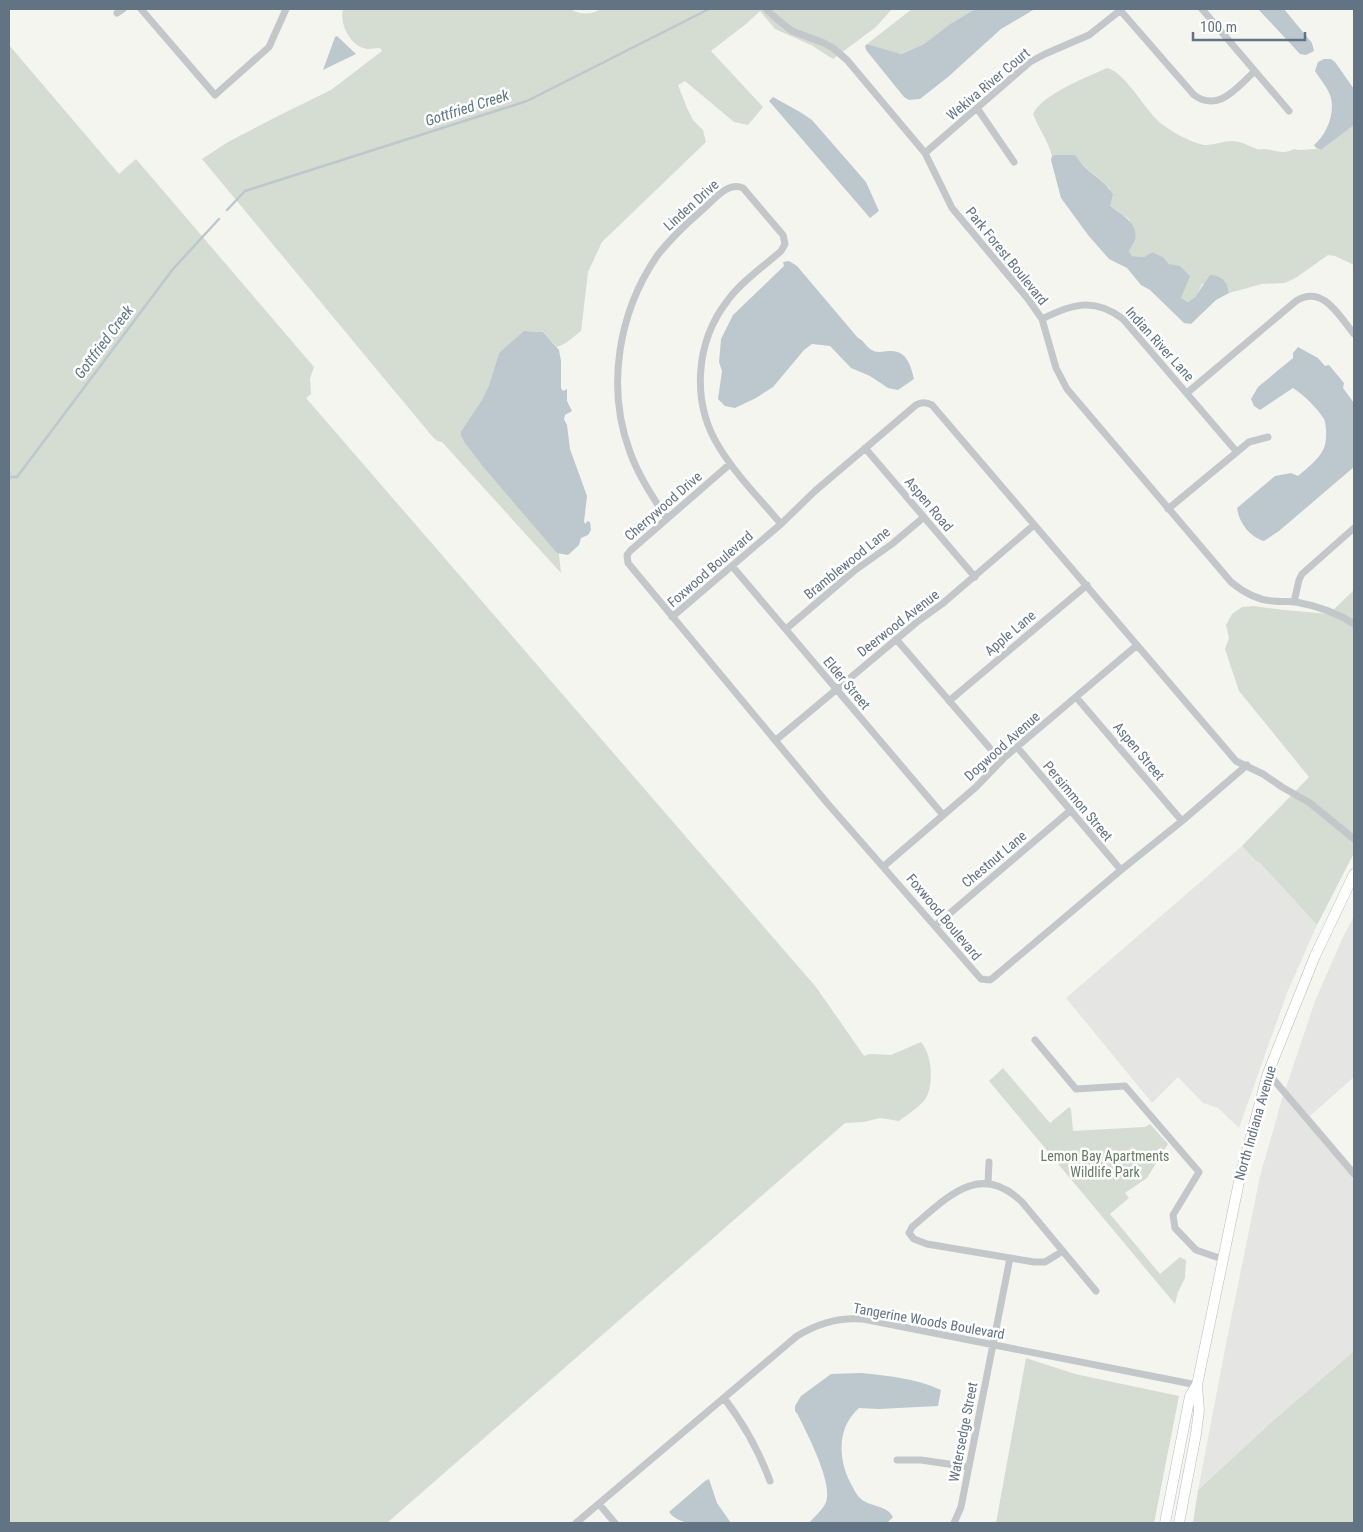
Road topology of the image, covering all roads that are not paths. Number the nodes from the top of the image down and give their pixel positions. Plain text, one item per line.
1 (141, 9) edge
2 (286, 9) edge
3 (1121, 9) edge
4 (1202, 9) edge
5 (769, 12) edge
6 (1255, 72) junction
7 (977, 108) junction
8 (1289, 111) dead end
9 (925, 153) junction
10 (1014, 162) dead end
11 (1042, 319) junction
12 (1354, 334) edge
13 (1187, 393) junction
14 (1268, 437) dead end
15 (866, 448) junction
16 (1236, 451) junction
17 (730, 464) junction
18 (1168, 509) junction
19 (924, 517) junction
20 (667, 519) junction
21 (781, 524) junction
22 (1034, 525) junction
23 (1354, 528) edge
24 (732, 566) junction
25 (975, 577) junction
26 (1086, 585) junction
27 (1294, 602) junction
28 (672, 617) junction
29 (1354, 624) edge
30 (786, 629) junction
31 (896, 639) junction
32 (1136, 646) junction
33 (836, 689) junction
34 (1076, 697) junction
35 (950, 701) junction
36 (776, 740) junction
37 (1017, 747) junction
38 (1001, 761) junction
39 (1247, 765) junction
40 (1070, 810) junction
41 (943, 815) junction
42 (1182, 821) junction
43 (1354, 839) edge
44 (884, 866) junction
45 (1121, 870) junction
46 (1354, 874) edge
47 (935, 926) junction
48 (1035, 1040) dead end
49 (1268, 1073) junction
50 (989, 1162) dead end
51 (1354, 1174) edge
52 (988, 1183) junction
53 (1063, 1251) junction
54 (1010, 1258) junction
55 (1222, 1258) junction
56 (1096, 1290) dead end
57 (993, 1344) junction
58 (1196, 1384) junction
59 (724, 1398) junction
60 (897, 1460) dead end
61 (969, 1467) junction
62 (770, 1481) dead end
63 (599, 1504) junction
64 (576, 1523) edge
65 (615, 1523) edge
66 (954, 1523) edge
67 (1165, 1523) edge
68 (1178, 1523) edge

1 - 2 street
3 - 6 street
3 - 7 street, Wekiva River Court
4 - 6 street
5 - 9 street, Park Forest Boulevard
6 - 8 street
7 - 9 street, Wekiva River Court
7 - 10 street
9 - 11 street, Park Forest Boulevard
11 - 13 street, Indian River Lane
11 - 18 street, Park Forest Boulevard
12 - 13 street
13 - 16 street, Indian River Lane
14 - 16 street
15 - 19 street, Aspen Road
15 - 21 street, Foxwood Boulevard
15 - 22 street, Foxwood Boulevard
16 - 18 street
17 - 20 street, Cherrywood Drive
17 - 20 street, Linden Drive
17 - 21 street, Linden Drive
18 - 27 street, Park Forest Boulevard
19 - 25 street, Aspen Road
19 - 30 street, Bramblewood Lane
20 - 28 street, Cherrywood Drive
21 - 24 street, Foxwood Boulevard
22 - 25 street, Deerwood Avenue
22 - 26 street, Foxwood Boulevard
23 - 27 street
24 - 28 street, Foxwood Boulevard
24 - 30 street, Elder Street
25 - 31 street, Deerwood Avenue
26 - 32 street, Foxwood Boulevard
26 - 35 street, Apple Lane
27 - 29 street, Park Forest Boulevard
28 - 36 street, Foxwood Boulevard
30 - 33 street, Elder Street
31 - 33 street, Deerwood Avenue
31 - 35 street
32 - 34 street, Dogwood Avenue
32 - 39 street, Foxwood Boulevard
33 - 36 street, Deerwood Avenue
33 - 41 street, Elder Street
34 - 37 street, Dogwood Avenue
34 - 42 street, Aspen Street
35 - 38 street
36 - 44 street, Foxwood Boulevard
37 - 38 street, Dogwood Avenue
37 - 40 street, Persimmon Street
38 - 41 street, Dogwood Avenue
39 - 42 street, Foxwood Boulevard
39 - 43 street, Foxwood Boulevard
40 - 45 street, Persimmon Street
40 - 47 street, Chestnut Lane
41 - 44 street, Dogwood Avenue
42 - 45 street, Foxwood Boulevard
44 - 47 street, Foxwood Boulevard
45 - 47 street, Foxwood Boulevard
46 - 49 main road, North Indiana Avenue
48 - 55 street
49 - 51 street
49 - 55 main road, North Indiana Avenue
50 - 52 street
52 - 53 street
52 - 54 street
53 - 54 street
53 - 56 street
54 - 57 street, Watersedge Street
55 - 58 main road, North Indiana Avenue
57 - 58 street, Tangerine Woods Boulevard
57 - 59 street, Tangerine Woods Boulevard
57 - 61 street, Watersedge Street
58 - 67 main road, North Indiana Avenue
58 - 68 main road, North Indiana Avenue
59 - 62 street
59 - 63 street, Tangerine Woods Boulevard
60 - 61 street
61 - 66 street, Watersedge Street
63 - 64 street, Tangerine Woods Boulevard
63 - 65 street

